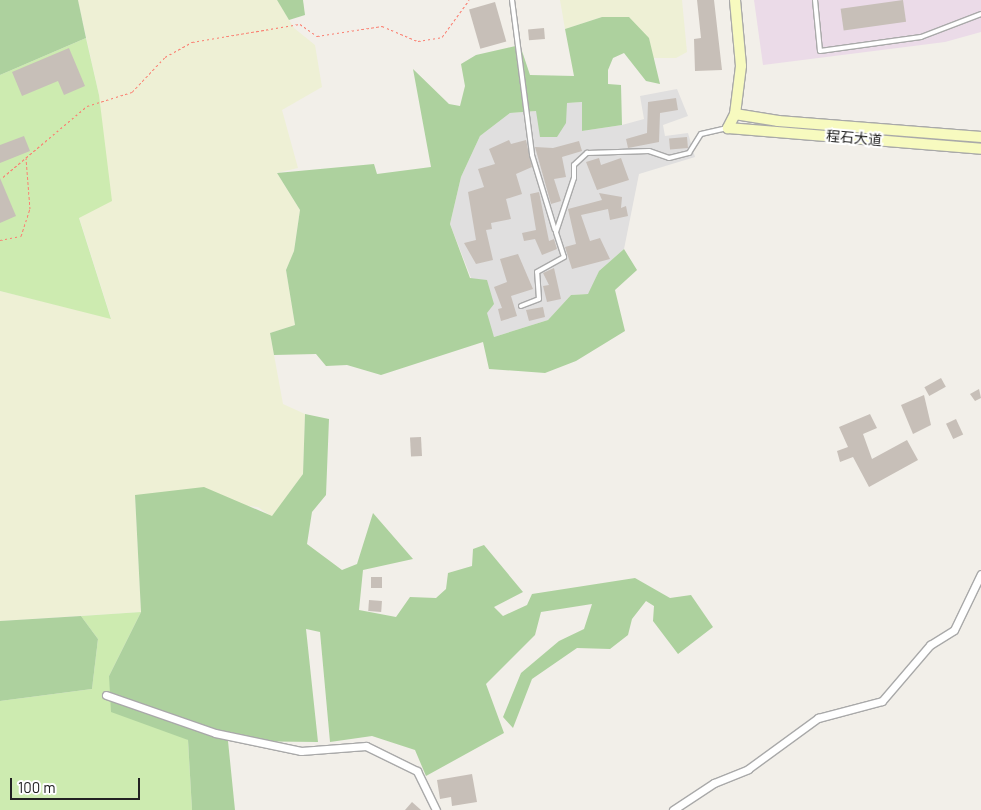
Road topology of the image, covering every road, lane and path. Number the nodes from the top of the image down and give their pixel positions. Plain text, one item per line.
1 (469, 0) edge
2 (512, 0) edge
3 (735, 0) edge
4 (815, 0) edge
5 (981, 14) edge
6 (735, 114) junction
7 (728, 128) junction
8 (981, 137) edge
9 (981, 148) edge
10 (26, 158) junction
11 (3, 177) dead end
12 (556, 232) junction
13 (0, 240) edge
14 (522, 306) dead end
15 (981, 574) edge
16 (106, 695) dead end
17 (436, 810) edge
18 (673, 810) edge

1 - 10 path
2 - 12 lane
3 - 6 street
4 - 5 lane
6 - 7 street
6 - 8 street, 程石大道
7 - 9 street, 程石大道
7 - 12 lane
10 - 11 path
10 - 13 path
12 - 14 lane
15 - 18 street
16 - 17 street

